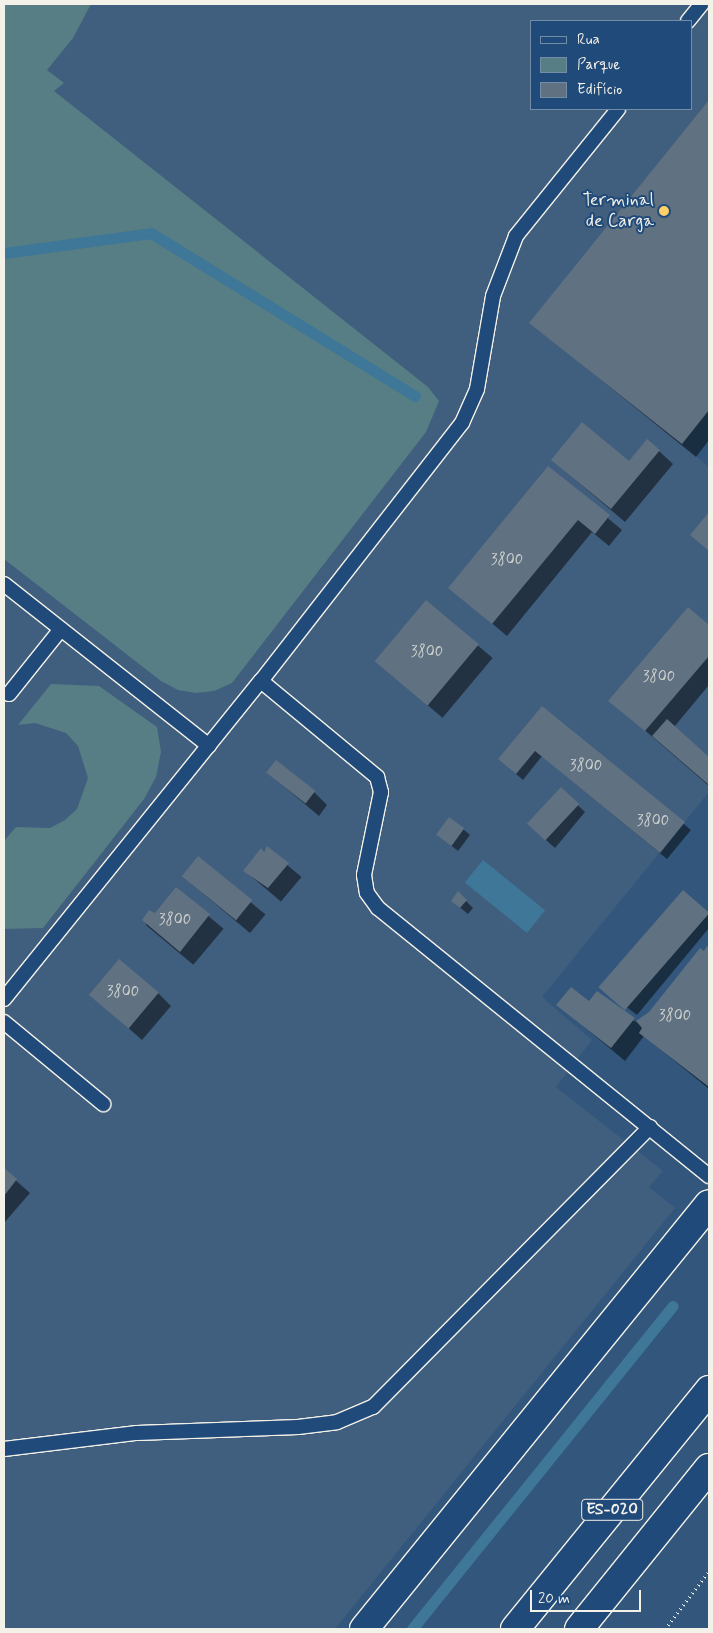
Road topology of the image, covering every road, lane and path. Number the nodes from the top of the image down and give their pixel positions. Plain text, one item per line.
1 (702, 4) edge
2 (689, 20) edge
3 (617, 110) edge
4 (4, 584) edge
5 (61, 629) junction
6 (261, 681) junction
7 (9, 694) dead end
8 (209, 746) junction
9 (4, 999) edge
10 (4, 1022) edge
11 (103, 1104) dead end
12 (650, 1127) junction
13 (709, 1176) edge
14 (709, 1204) edge
15 (709, 1390) edge
16 (4, 1449) edge
17 (709, 1468) edge
18 (709, 1571) edge
19 (364, 1629) edge
20 (515, 1629) edge
21 (579, 1629) edge
22 (665, 1629) edge

1 - 2 lane
3 - 6 lane
4 - 5 lane
5 - 7 lane
5 - 8 lane
6 - 8 lane
6 - 12 lane
8 - 9 lane
10 - 11 lane
12 - 13 lane
12 - 16 lane
14 - 19 street
15 - 20 street, ES-020
17 - 21 street, ES-020
18 - 22 path

